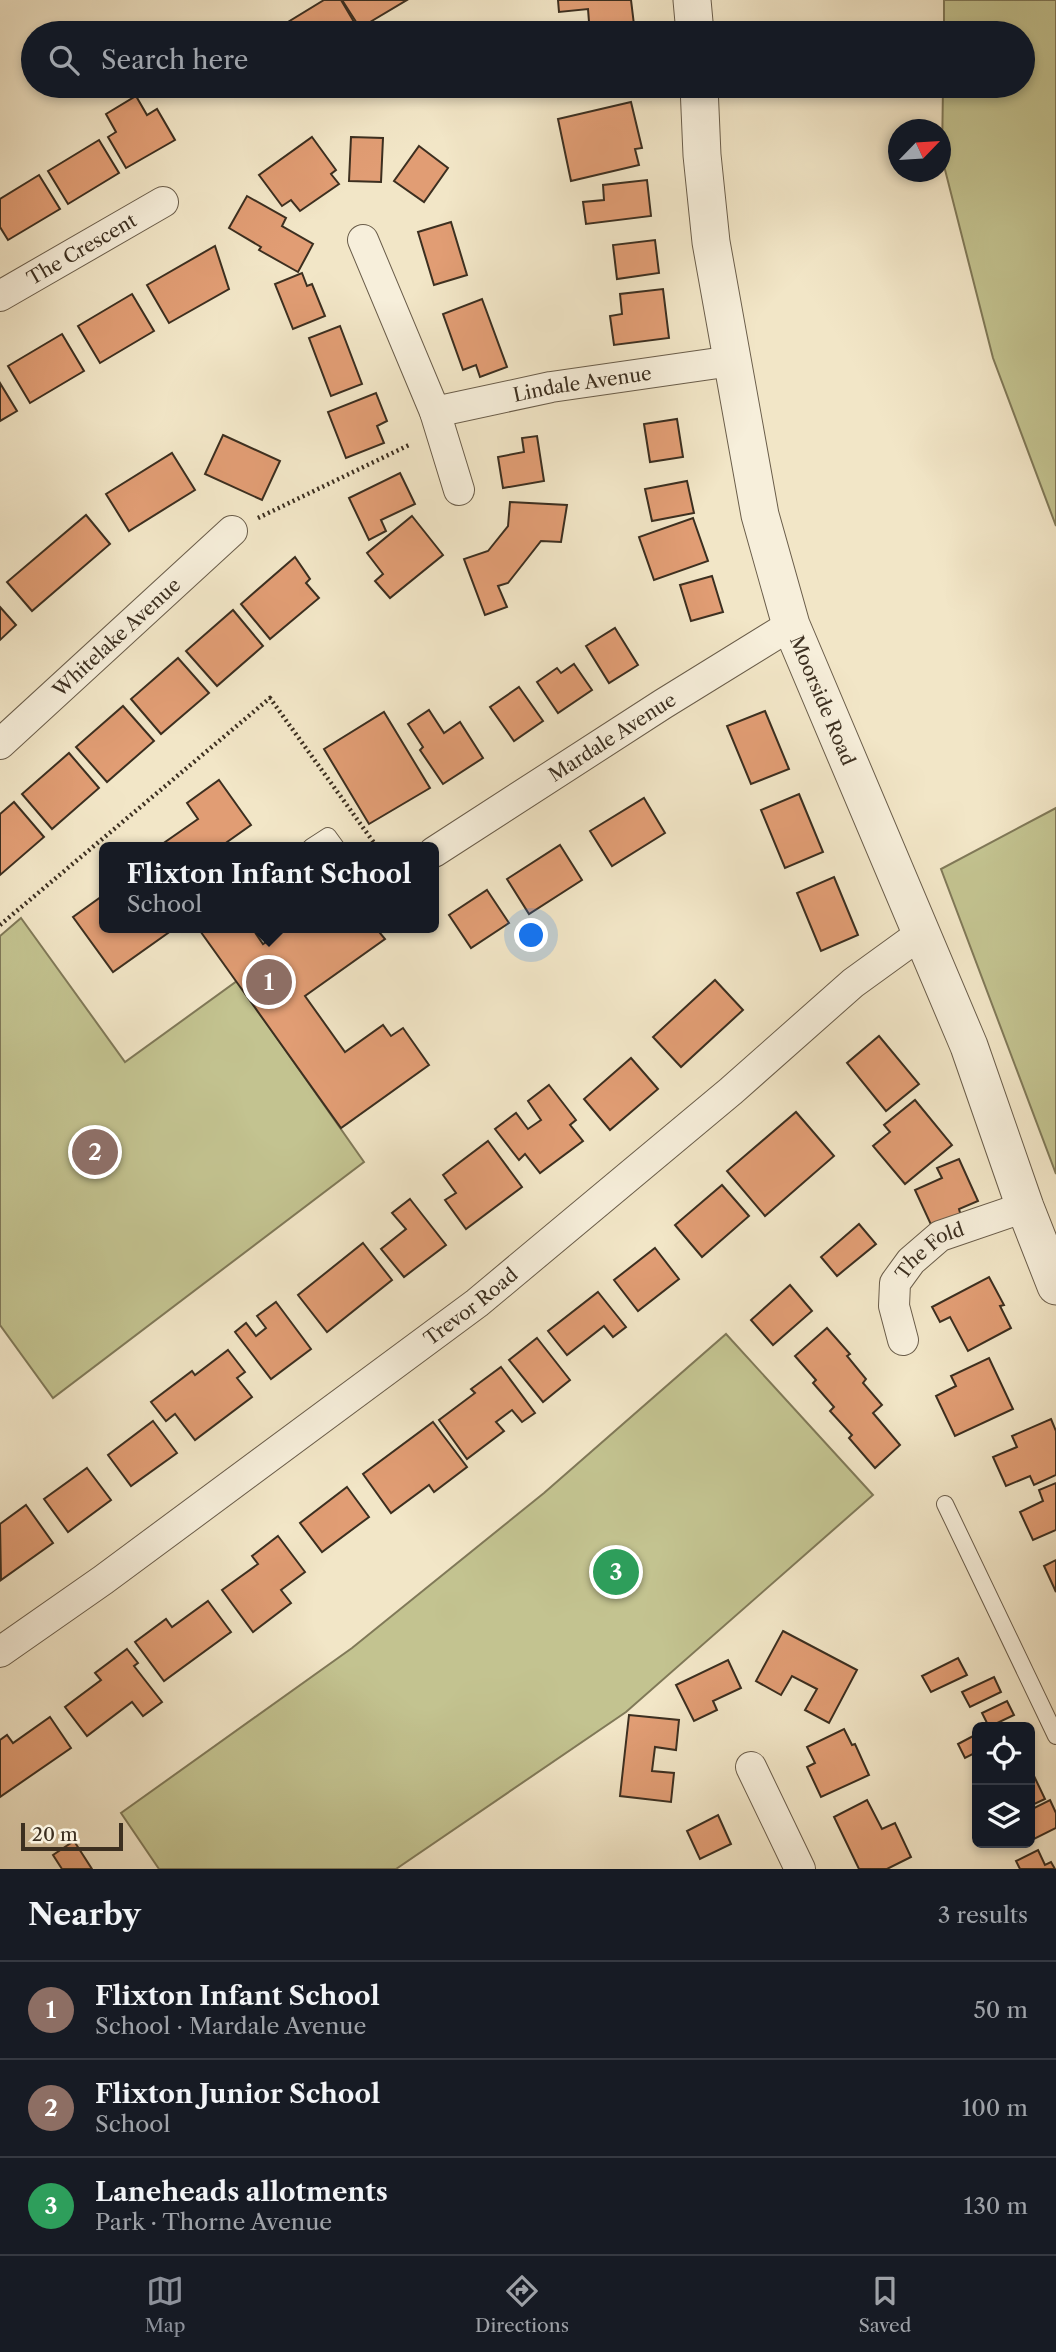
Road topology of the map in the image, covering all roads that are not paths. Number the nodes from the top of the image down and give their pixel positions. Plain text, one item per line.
1 (692, 0) edge
2 (694, 21) edge
3 (700, 98) edge
4 (163, 202) dead end
5 (363, 240) dead end
6 (0, 296) edge
7 (732, 361) junction
8 (438, 421) junction
9 (459, 490) dead end
10 (232, 531) road end
11 (791, 625) junction
12 (0, 744) edge
13 (319, 842) edge
14 (333, 842) edge
15 (439, 848) edge
16 (922, 933) junction
17 (1026, 1207) junction
18 (1056, 1286) edge
19 (903, 1340) dead end
20 (945, 1504) dead end
21 (0, 1652) edge
22 (1056, 1735) edge
23 (751, 1767) dead end
24 (800, 1869) edge

1 - 2 street
3 - 7 street, Moorside Road
4 - 6 street, The Crescent
5 - 8 street
7 - 8 street, Lindale Avenue
7 - 11 street, Moorside Road
8 - 9 street
10 - 12 street, Whitelake Avenue
11 - 15 street, Mardale Avenue
11 - 16 street, Moorside Road
13 - 14 lane
16 - 17 street, Moorside Road
16 - 21 street, Trevor Road
17 - 18 street, Moorside Road
17 - 19 street, The Fold
20 - 22 lane
23 - 24 street

